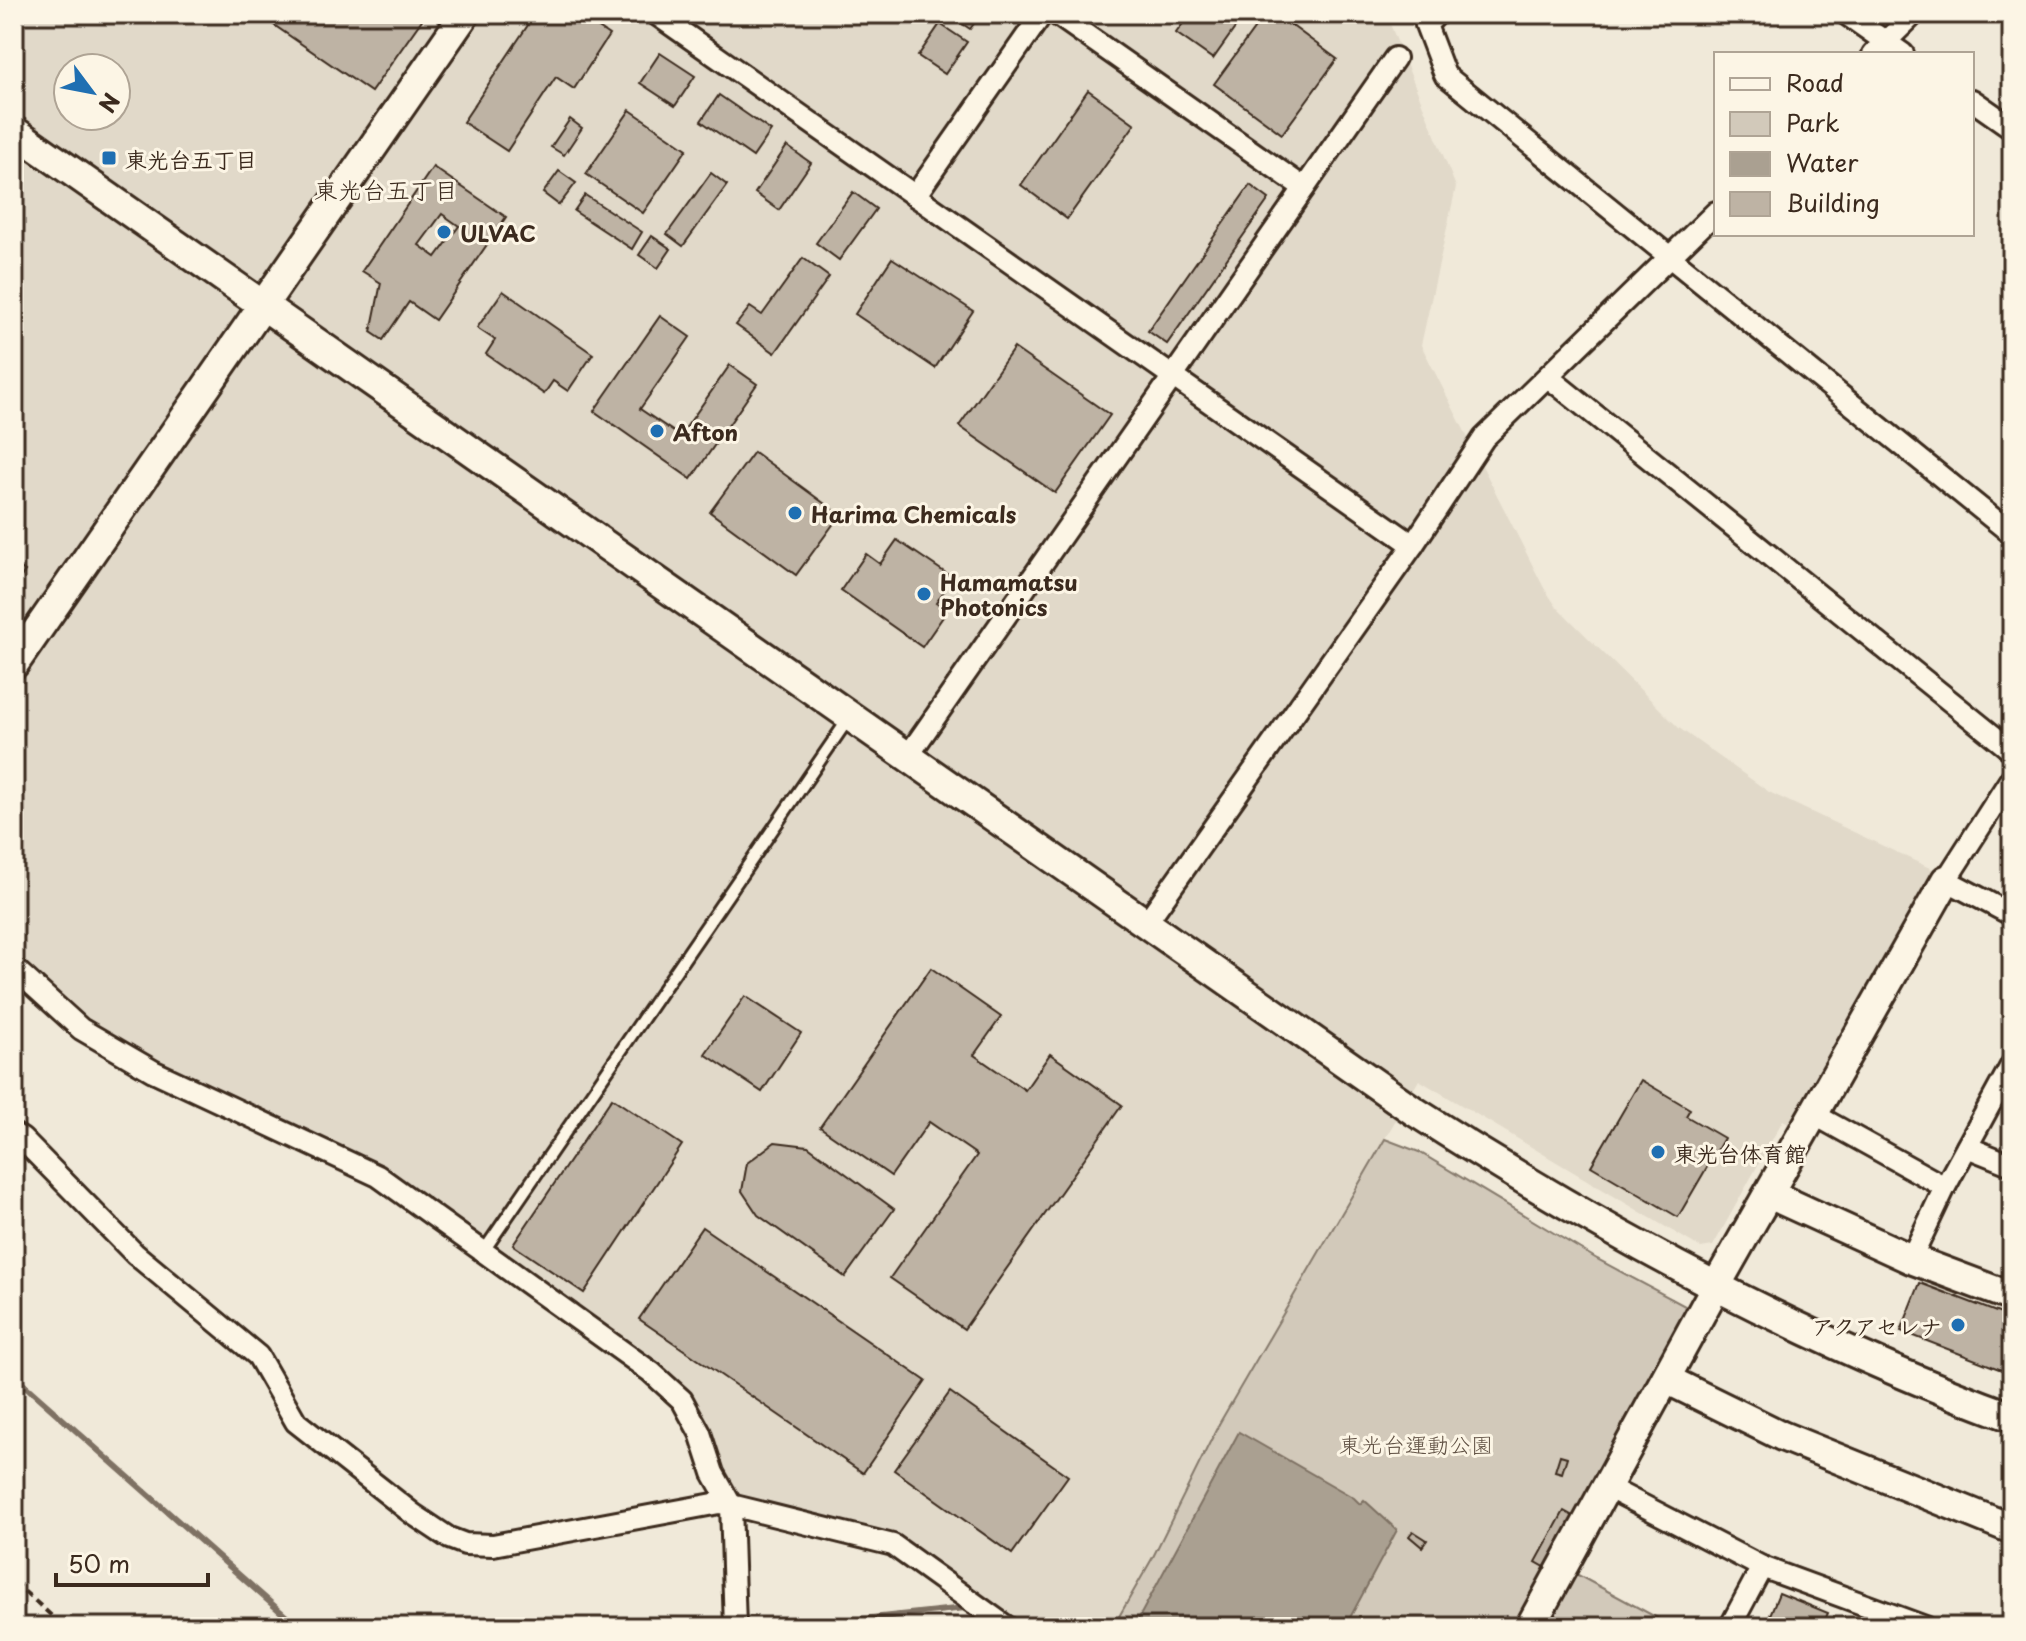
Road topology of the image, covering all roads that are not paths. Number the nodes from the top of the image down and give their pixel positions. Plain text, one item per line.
1 (465, 14) edge
2 (656, 14) edge
3 (1042, 14) edge
4 (1056, 14) edge
5 (1437, 14) edge
6 (1846, 14) edge
7 (1914, 14) edge
8 (1879, 48) edge
9 (1395, 58) dead end
10 (1974, 101) edge
11 (2012, 128) edge
12 (14, 131) edge
13 (1304, 188) junction
14 (915, 196) junction
15 (1714, 214) edge
16 (1670, 257) junction
17 (263, 305) junction
18 (1173, 376) junction
19 (1548, 377) junction
20 (2012, 534) edge
21 (1413, 545) junction
22 (14, 664) edge
23 (850, 716) junction
24 (2012, 751) edge
25 (908, 756) junction
26 (2012, 777) edge
27 (1946, 880) junction
28 (2012, 915) edge
29 (1146, 923) junction
30 (14, 968) edge
31 (2012, 1064) edge
32 (1815, 1115) junction
33 (14, 1134) edge
34 (1967, 1147) junction
35 (2012, 1165) edge
36 (1945, 1187) junction
37 (1769, 1194) junction
38 (483, 1252) junction
39 (1911, 1259) junction
40 (1716, 1286) junction
41 (2012, 1297) edge
42 (1666, 1379) junction
43 (2012, 1417) edge
44 (1607, 1487) junction
45 (731, 1505) junction
46 (2012, 1529) edge
47 (1762, 1567) junction
48 (735, 1627) edge
49 (1007, 1627) edge
50 (1530, 1627) edge
51 (1730, 1627) edge
52 (1925, 1627) edge

1 - 17 street
2 - 14 street
3 - 14 street
4 - 13 street
5 - 16 street
6 - 8 street
7 - 8 street
9 - 13 street
10 - 11 street
12 - 17 street
13 - 18 street
14 - 18 street
15 - 16 street
16 - 19 street
16 - 20 street
17 - 22 street
17 - 23 street
18 - 21 street
18 - 25 street
19 - 21 street
19 - 24 street
21 - 29 street
23 - 25 street
23 - 38 lane
25 - 29 street
26 - 27 street
27 - 28 street
27 - 32 street
29 - 40 street
30 - 38 street
31 - 34 street
32 - 36 street
32 - 37 street
33 - 45 street
34 - 35 street
34 - 36 street
36 - 39 street
37 - 39 street
37 - 40 street
38 - 45 street
39 - 41 street
40 - 42 street
40 - 43 street
42 - 44 street
42 - 46 street
44 - 47 street
44 - 50 street
45 - 48 street
45 - 49 street
47 - 51 street
47 - 52 street

